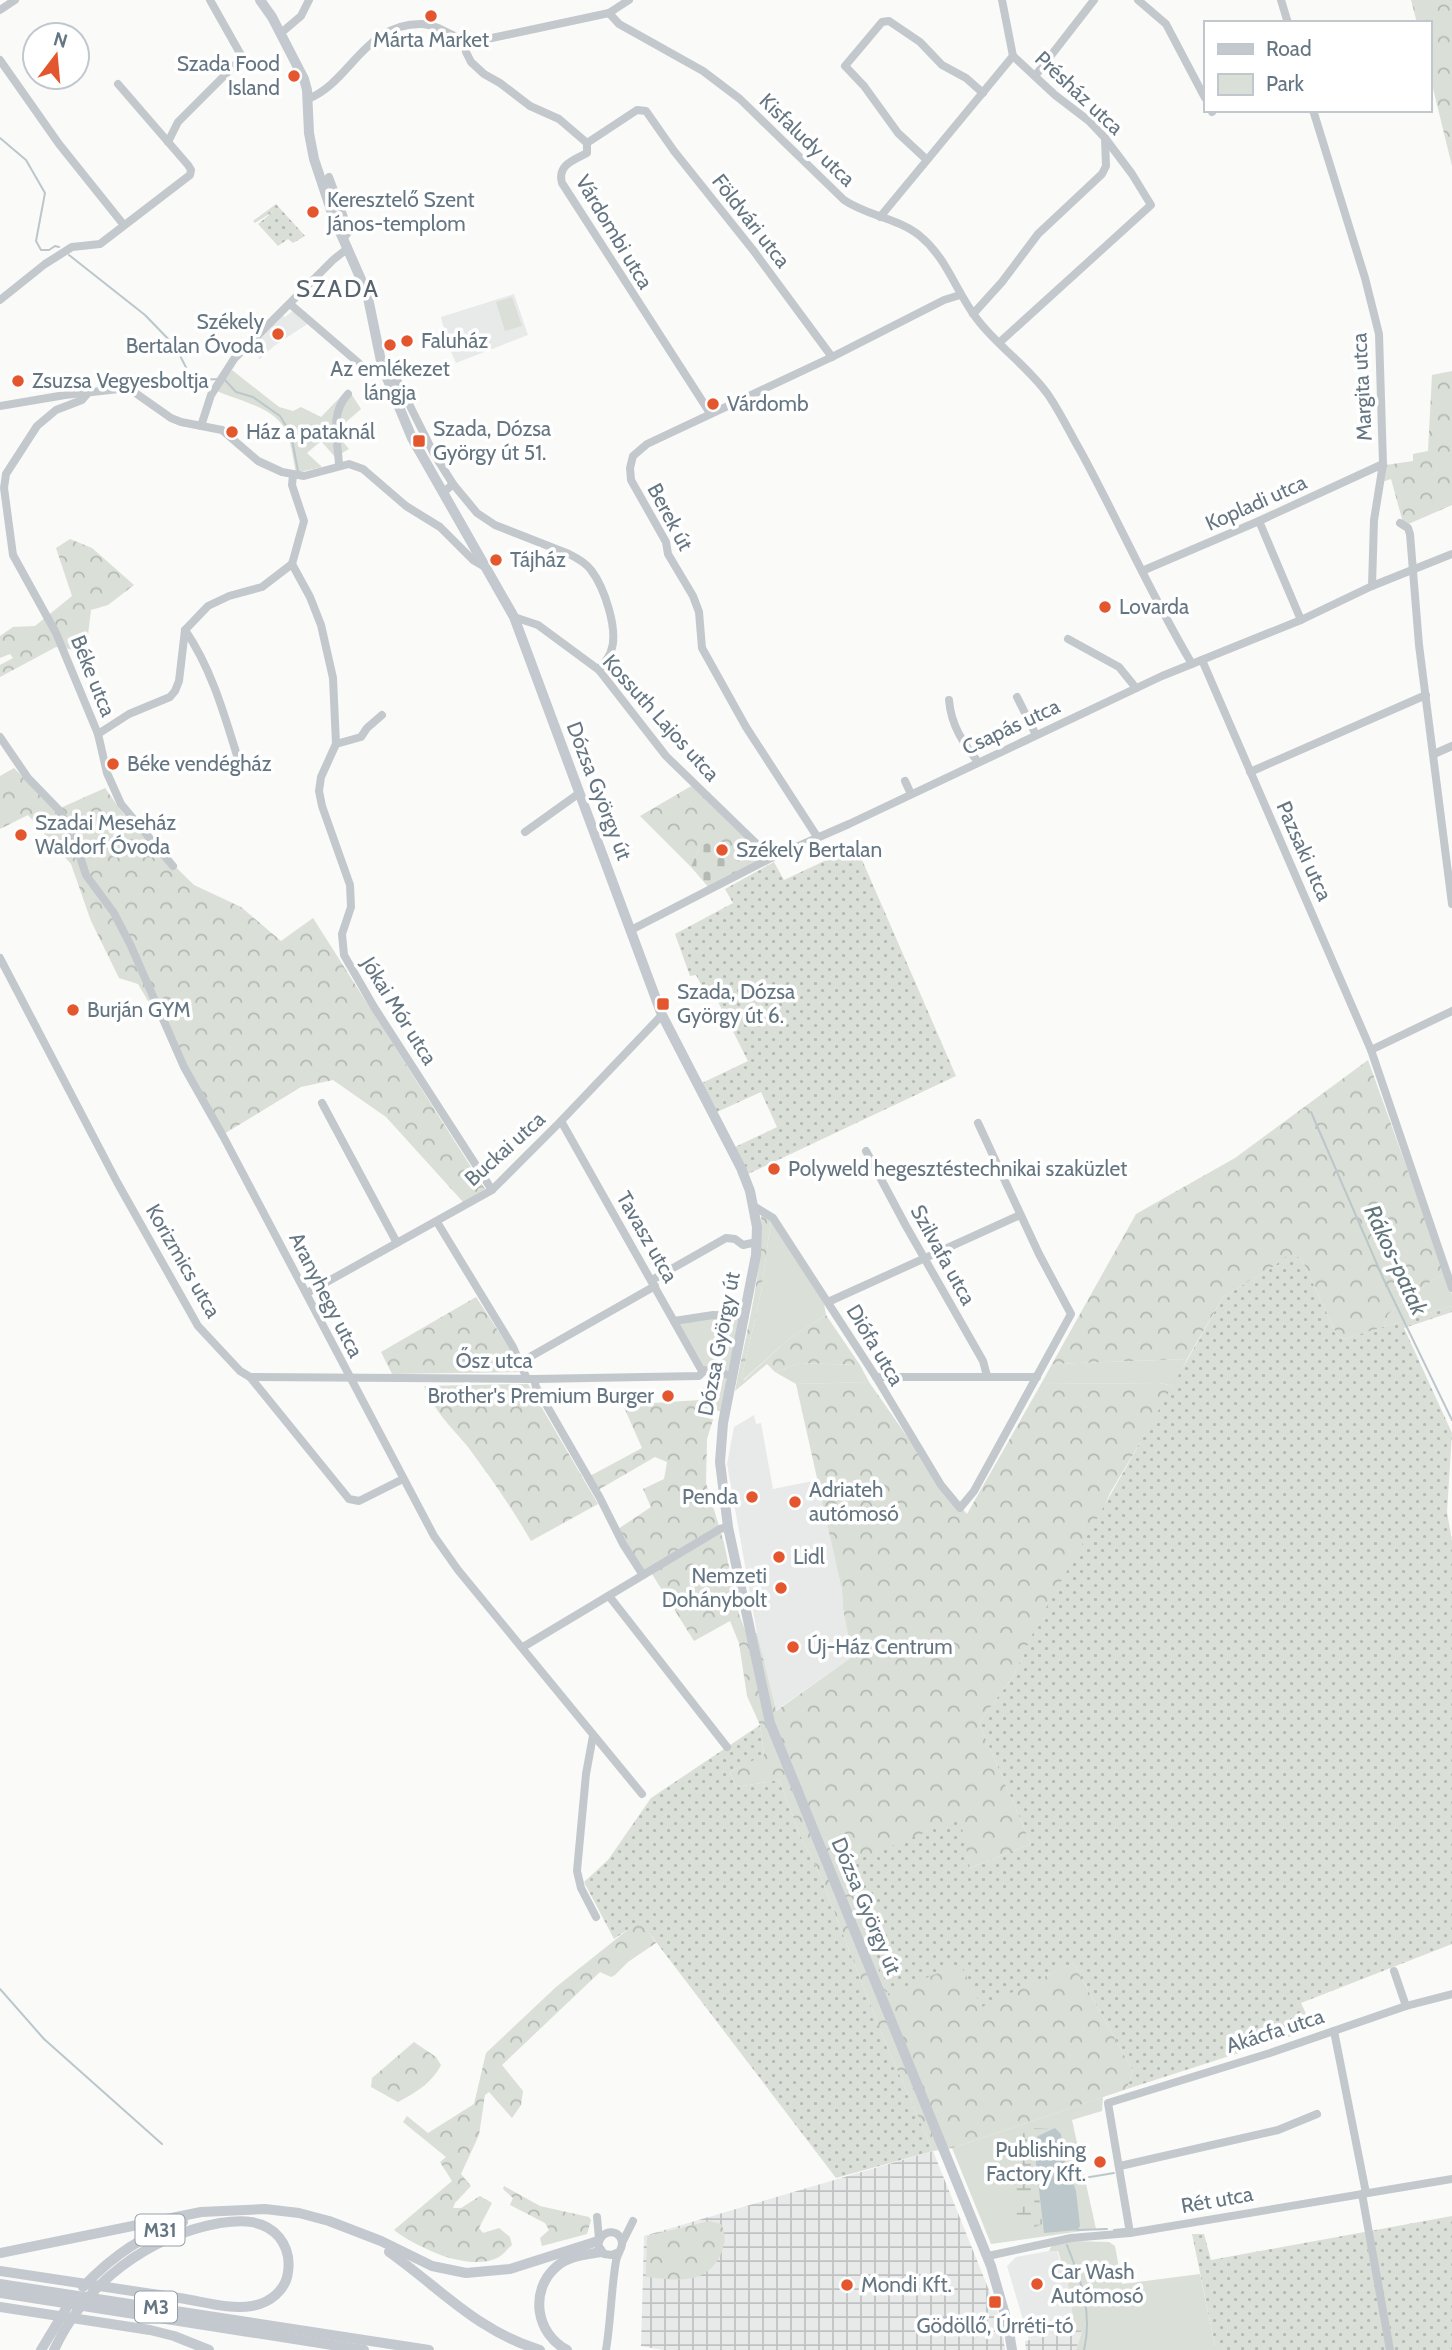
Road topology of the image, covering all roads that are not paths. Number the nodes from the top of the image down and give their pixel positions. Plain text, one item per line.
1 (15, 0) edge
2 (210, 0) edge
3 (260, 0) edge
4 (309, 0) edge
5 (629, 0) edge
6 (1002, 0) edge
7 (1094, 0) edge
8 (1138, 0) edge
9 (1281, 0) edge
10 (0, 10) edge
11 (609, 13) junction
12 (1287, 21) edge
13 (281, 33) junction
14 (465, 41) junction
15 (1013, 56) junction
16 (0, 60) edge
17 (1035, 76) junction
18 (118, 83) dead end
19 (983, 93) junction
20 (1204, 97) edge
21 (308, 99) junction
22 (1314, 112) edge
23 (1105, 138) junction
24 (168, 142) junction
25 (587, 143) junction
26 (927, 160) junction
27 (329, 177) dead end
28 (880, 217) junction
29 (123, 224) junction
30 (345, 244) junction
31 (960, 295) junction
32 (0, 300) edge
33 (290, 304) junction
34 (973, 314) junction
35 (1000, 342) junction
36 (832, 357) junction
37 (384, 371) junction
38 (88, 393) junction
39 (348, 394) dead end
40 (0, 406) edge
41 (710, 414) junction
42 (201, 426) junction
43 (1383, 464) junction
44 (340, 466) junction
45 (293, 475) junction
46 (453, 484) junction
47 (2, 490) edge
48 (444, 492) junction
49 (1259, 521) junction
50 (1400, 523) dead end
51 (1452, 554) edge
52 (292, 564) junction
53 (488, 569) junction
54 (1412, 571) junction
55 (1142, 572) junction
56 (1372, 586) junction
57 (514, 617) junction
58 (1301, 620) junction
59 (185, 631) junction
60 (1068, 639) dead end
61 (1186, 654) junction
62 (1202, 660) junction
63 (1192, 664) junction
64 (1181, 668) junction
65 (599, 670) junction
66 (1136, 688) junction
67 (1426, 695) junction
68 (1017, 697) dead end
69 (949, 700) dead end
70 (382, 715) dead end
71 (98, 734) junction
72 (1036, 735) junction
73 (0, 737) edge
74 (336, 744) junction
75 (1452, 746) edge
76 (1434, 754) junction
77 (239, 762) dead end
78 (978, 762) junction
79 (1250, 772) junction
80 (905, 781) dead end
81 (578, 794) junction
82 (911, 794) junction
83 (525, 832) dead end
84 (818, 838) junction
85 (771, 858) junction
86 (173, 866) dead end
87 (1452, 904) edge
88 (631, 930) junction
89 (0, 958) edge
90 (1452, 1011) edge
91 (663, 1015) junction
92 (1372, 1053) junction
93 (321, 1103) dead end
94 (561, 1121) junction
95 (978, 1123) dead end
96 (866, 1151) dead end
97 (492, 1189) junction
98 (755, 1207) junction
99 (1020, 1215) junction
100 (437, 1222) junction
101 (757, 1242) junction
102 (397, 1243) junction
103 (923, 1257) junction
104 (653, 1283) junction
105 (1452, 1288) edge
106 (307, 1293) junction
107 (828, 1302) junction
108 (745, 1316) junction
109 (674, 1321) junction
110 (521, 1362) junction
111 (702, 1371) junction
112 (733, 1376) junction
113 (987, 1376) junction
114 (250, 1377) junction
115 (876, 1377) junction
116 (1037, 1377) junction
117 (349, 1378) junction
118 (531, 1379) junction
119 (403, 1479) junction
120 (728, 1527) junction
121 (643, 1575) junction
122 (609, 1596) junction
123 (523, 1647) junction
124 (593, 1736) junction
125 (727, 1746) dead end
126 (642, 1794) dead end
127 (596, 1917) dead end
128 (1394, 1971) dead end
129 (1452, 1994) edge
130 (1406, 2006) junction
131 (1334, 2031) junction
132 (1317, 2114) dead end
133 (1120, 2166) junction
134 (1452, 2179) edge
135 (1364, 2194) junction
136 (222, 2211) junction
137 (357, 2232) junction
138 (613, 2232) junction
139 (1130, 2233) junction
140 (601, 2246) junction
141 (620, 2248) junction
142 (0, 2253) edge
143 (988, 2256) junction
144 (0, 2271) edge
145 (0, 2284) edge
146 (0, 2293) edge
147 (613, 2293) junction
148 (0, 2306) edge
149 (41, 2350) edge
150 (54, 2350) edge
151 (209, 2350) edge
152 (364, 2350) edge
153 (429, 2350) edge
154 (540, 2350) edge
155 (567, 2350) edge
156 (606, 2350) edge
157 (1012, 2350) edge
158 (1390, 2350) edge

1 - 10 street
2 - 24 street
3 - 13 main road, Dózsa György út
4 - 13 street
5 - 11 street
6 - 15 street, Présház utca
7 - 17 street
8 - 20 street
9 - 12 street
11 - 14 street
11 - 28 street, Kisfaludy utca
13 - 21 main road, Dózsa György út
14 - 21 street
14 - 25 street, Várdombi utca
15 - 17 street, Présház utca
15 - 19 street
16 - 29 street
17 - 23 street, Présház utca
18 - 24 street
19 - 26 street
19 - 26 street
21 - 30 main road, Dózsa György út
22 - 43 street, Margita utca
23 - 34 street
23 - 35 street, Présház utca
24 - 29 street
25 - 36 street, Földvári utca
25 - 41 street, Várdombi utca
26 - 28 street
27 - 30 street, Dózsa György út
28 - 31 street, Kisfaludy utca
29 - 32 street
30 - 33 street
30 - 37 main road, Dózsa György út
31 - 34 street, Kisfaludy utca
31 - 36 street, Berek út
33 - 37 street
33 - 42 street
34 - 35 street, Kisfaludy utca
35 - 55 street, Kisfaludy utca
36 - 41 street, Berek út
37 - 46 street
37 - 48 main road, Dózsa György út
38 - 40 street
38 - 42 street
38 - 47 street, Béke utca
39 - 44 street
41 - 84 street, Berek út
42 - 45 street
43 - 49 street, Kopladi utca
43 - 56 street, Margita utca
44 - 45 street
44 - 53 street
45 - 52 street
46 - 48 street
46 - 65 street
47 - 71 street, Béke utca
48 - 53 main road, Dózsa György út
49 - 55 street, Kopladi utca
49 - 58 street
50 - 54 street
51 - 54 street, Csapás utca
52 - 59 street
52 - 74 street, Jókai Mór utca
53 - 57 main road, Dózsa György út
54 - 56 street, Csapás utca
54 - 67 street
55 - 61 street, Kisfaludy utca
56 - 58 street, Csapás utca
57 - 65 street, Kossuth Lajos utca
57 - 81 main road, Dózsa György út
58 - 62 street, Csapás utca
59 - 71 street
59 - 77 street
60 - 66 street
61 - 63 street, Kisfaludy utca
61 - 64 street
62 - 63 street, Csapás utca
62 - 79 street, Pazsaki utca
63 - 64 street, Csapás utca
64 - 66 street, Csapás utca
65 - 85 street, Kossuth Lajos utca
66 - 72 street, Csapás utca
67 - 76 street
67 - 79 street
68 - 72 street
69 - 78 street
70 - 74 street
71 - 86 street, Béke utca
72 - 78 street, Csapás utca
73 - 106 street, Aranyhegy utca
74 - 97 street, Jókai Mór utca
75 - 76 street
76 - 87 street
78 - 82 street, Csapás utca
79 - 92 street, Pazsaki utca
80 - 82 street
81 - 83 street
81 - 88 main road, Dózsa György út
82 - 84 street, Csapás utca
84 - 85 street, Csapás utca
85 - 88 street, Csapás utca
88 - 91 main road, Dózsa György út
89 - 114 street, Korizmics utca
90 - 92 street
91 - 94 street, Buckai utca
91 - 98 main road, Dózsa György út
92 - 105 street, Pazsaki utca
93 - 102 street
94 - 97 street, Buckai utca
94 - 104 street, Tavasz utca
95 - 99 street
96 - 103 street, Szilvafa utca
97 - 100 street, Buckai utca
98 - 101 main road, Dózsa György út
98 - 107 street, Diófa utca
99 - 103 street
99 - 116 street
100 - 102 street, Buckai utca
100 - 110 street
101 - 104 street
101 - 108 main road, Dózsa György út
102 - 106 street, Buckai utca
103 - 107 street
103 - 113 street, Szilvafa utca
104 - 109 street, Tavasz utca
104 - 110 street
106 - 117 street, Aranyhegy utca
107 - 115 street, Diófa utca
108 - 109 street
108 - 112 main road, Dózsa György út
109 - 111 street, Tavasz utca
110 - 118 street
111 - 112 street, Ősz utca
111 - 118 street, Ősz utca
112 - 120 main road, Dózsa György út
113 - 115 street
113 - 116 street
114 - 117 street, Ősz utca
114 - 119 street, Korizmics utca
115 - 116 street, Diófa utca
117 - 118 street, Ősz utca
117 - 119 street, Aranyhegy utca
118 - 121 street
119 - 123 street, Aranyhegy utca
120 - 121 street
120 - 143 main road, Dózsa György út
121 - 122 street
122 - 123 street
122 - 125 street
123 - 124 street, Aranyhegy utca
124 - 126 street, Aranyhegy utca
124 - 127 street
128 - 130 street
129 - 130 street, Akácfa utca
130 - 131 street, Akácfa utca
131 - 133 street, Akácfa utca
131 - 135 street
132 - 133 street
133 - 139 street
134 - 135 street, Rét utca
135 - 139 street, Rét utca
135 - 158 street
136 - 137 highway
136 - 142 highway
136 - 149 highway, M31
137 - 140 highway
137 - 154 highway
138 - 140 street
138 - 140 street
138 - 141 street
138 - 141 street
139 - 143 street, Rét utca
140 - 141 street
140 - 147 street
140 - 155 highway
141 - 147 street
143 - 157 main road, Dózsa György út
144 - 150 highway
145 - 153 highway, M3
146 - 152 highway, M3
147 - 156 street
148 - 151 highway

